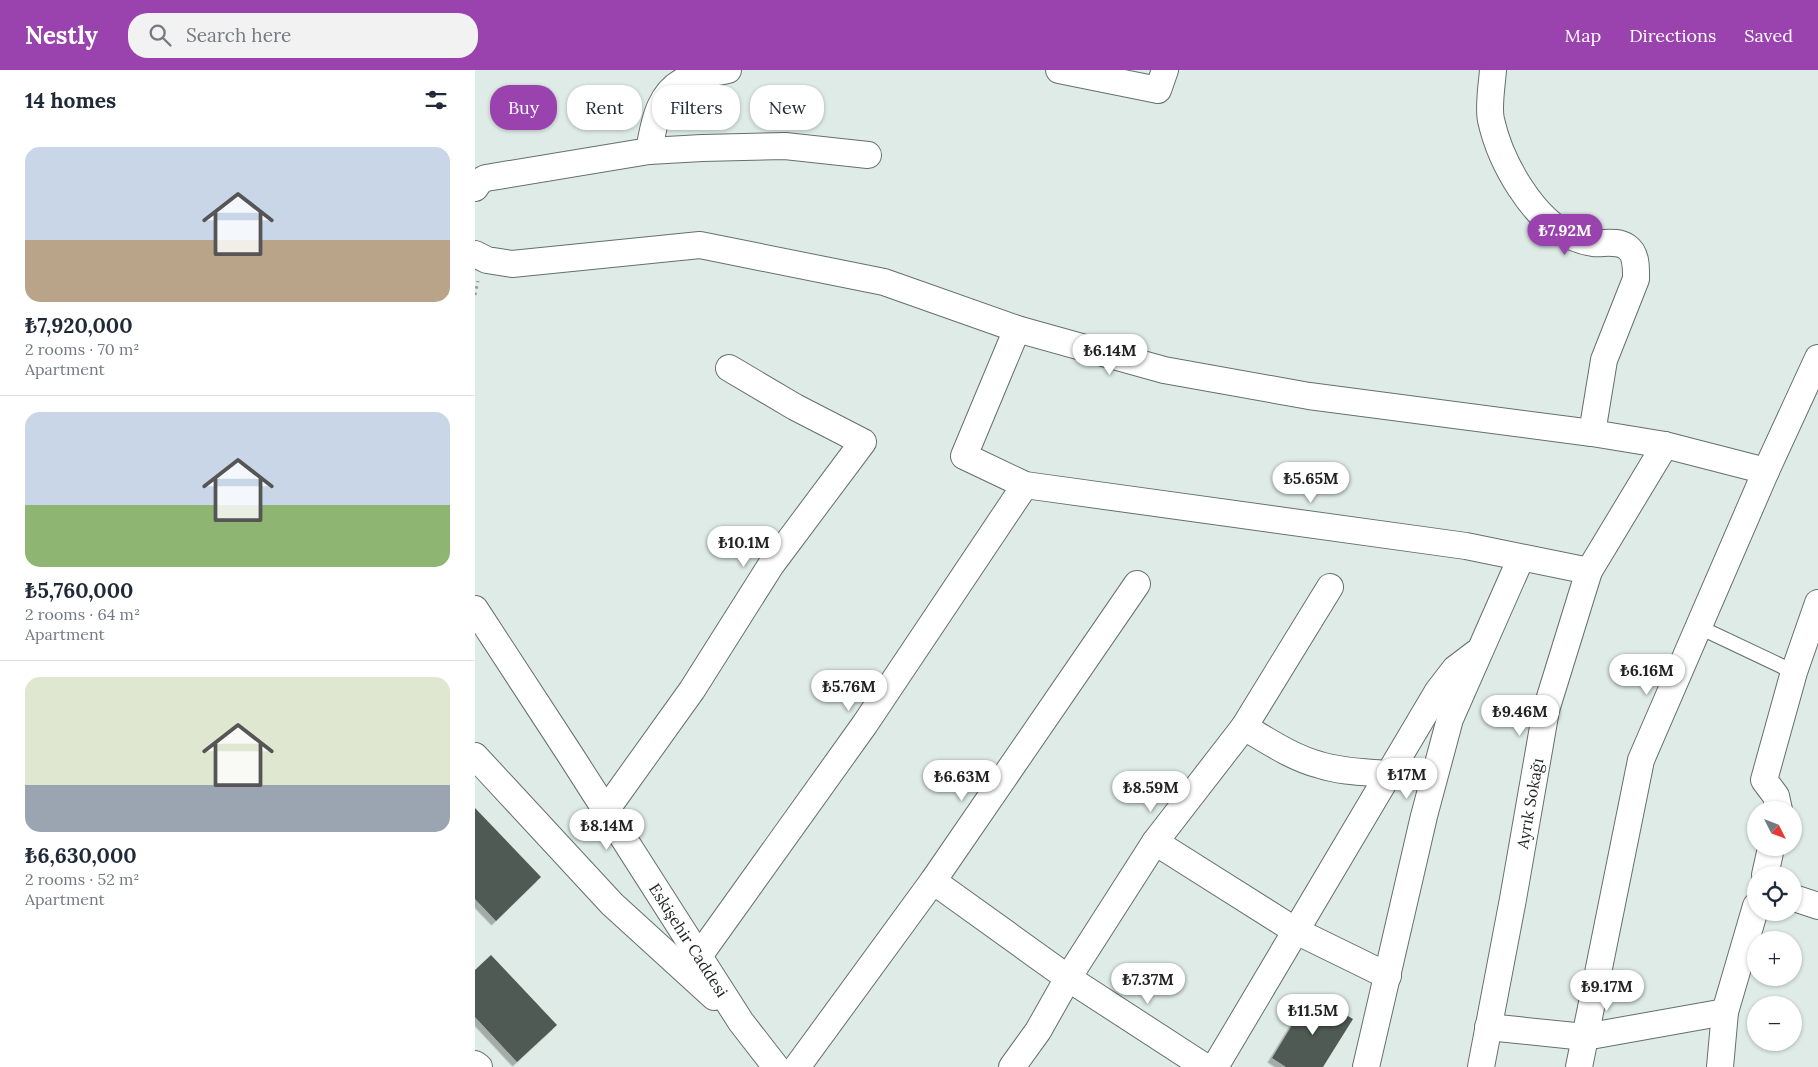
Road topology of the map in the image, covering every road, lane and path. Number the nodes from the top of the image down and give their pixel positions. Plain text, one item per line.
1 (728, 70) edge
2 (1059, 70) edge
3 (1165, 70) edge
4 (1493, 70) edge
5 (649, 151) junction
6 (868, 155) dead end
7 (475, 188) edge
8 (475, 254) edge
9 (1017, 329) junction
10 (1818, 358) edge
11 (729, 368) dead end
12 (1593, 433) junction
13 (1665, 445) junction
14 (1766, 471) junction
15 (1025, 485) junction
16 (1521, 558) junction
17 (1589, 571) junction
18 (1137, 584) dead end
19 (1330, 587) dead end
20 (1818, 603) edge
21 (475, 609) edge
22 (1699, 627) junction
23 (1478, 652) junction
24 (1794, 672) junction
25 (1244, 728) junction
26 (475, 756) edge
27 (1389, 774) junction
28 (1777, 801) edge
29 (606, 810) junction
30 (1155, 842) junction
31 (933, 881) junction
32 (1802, 901) edge
33 (1818, 906) edge
34 (1752, 921) edge
35 (1296, 931) junction
36 (699, 956) junction
37 (1388, 976) junction
38 (1068, 978) junction
39 (1725, 1012) junction
40 (741, 1022) junction
41 (1489, 1027) junction
42 (1585, 1037) junction
43 (475, 1064) edge
44 (479, 1067) edge
45 (776, 1067) edge
46 (797, 1067) edge
47 (1012, 1067) edge
48 (1205, 1067) edge
49 (1215, 1067) edge
50 (1366, 1067) edge
51 (1481, 1067) edge
52 (1579, 1067) edge
53 (1719, 1067) edge

1 - 5 street
2 - 3 street
4 - 12 street
5 - 6 street
5 - 7 street
8 - 9 street
9 - 12 street
9 - 15 street
10 - 14 street
11 - 29 street
12 - 13 street
13 - 14 street
13 - 17 street, Ayrık Sokağı
14 - 22 street
15 - 16 street
15 - 36 street
16 - 17 street
16 - 23 street
17 - 41 street, Ayrık Sokağı
18 - 31 street
19 - 25 street
20 - 24 street
21 - 29 street, Eskişehir Caddesi
22 - 24 lane
22 - 42 street
23 - 27 street
23 - 37 street
24 - 28 street
25 - 27 street
25 - 30 street
26 - 40 street
27 - 35 street
29 - 36 street, Eskişehir Caddesi
30 - 35 street
30 - 38 street
31 - 38 street
31 - 46 street
32 - 33 street
34 - 39 street
35 - 37 street
35 - 49 street
36 - 40 street, Eskişehir Caddesi
37 - 50 street
38 - 47 street
38 - 48 street
39 - 42 street
39 - 53 street
40 - 45 street, Eskişehir Caddesi
41 - 42 street
41 - 51 street, Ayrık Sokağı
42 - 52 street
43 - 44 street

